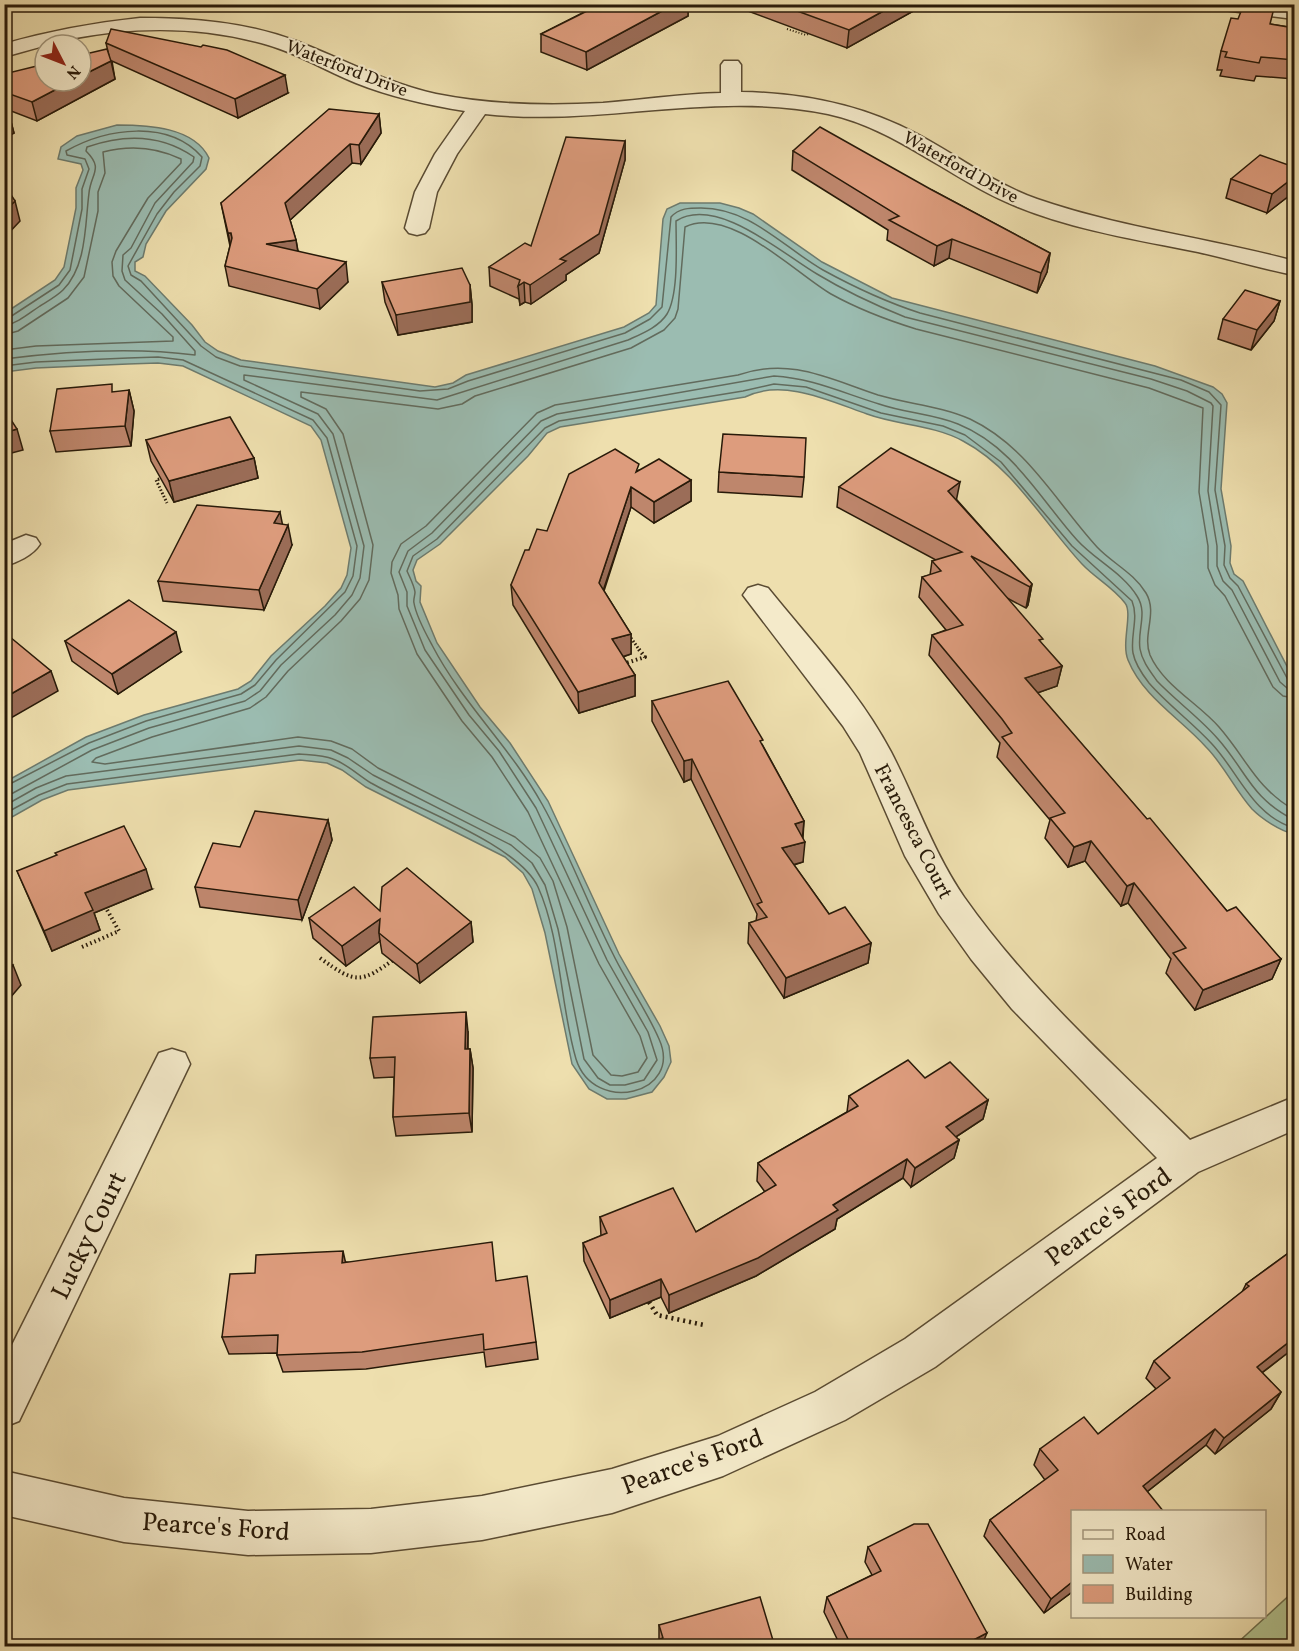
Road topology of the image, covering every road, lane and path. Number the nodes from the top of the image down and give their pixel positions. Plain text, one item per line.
1 (1224, 4) edge
2 (1294, 13) edge
3 (144, 15) edge
4 (787, 29) edge
5 (815, 30) edge
6 (4, 51) edge
7 (731, 65) dead end
8 (731, 97) junction
9 (479, 107) junction
10 (417, 228) dead end
11 (1294, 268) edge
12 (166, 477) edge
13 (167, 503) edge
14 (758, 595) dead end
15 (631, 638) dead end
16 (616, 666) edge
17 (106, 908) edge
18 (82, 947) dead end
19 (401, 954) edge
20 (320, 958) dead end
21 (9, 1005) dead end
22 (4, 1011) edge
23 (172, 1064) dead end
24 (1294, 1113) edge
25 (1184, 1160) junction
26 (649, 1302) edge
27 (705, 1325) dead end
28 (4, 1407) edge
29 (4, 1493) edge

1 - 2 street
3 - 6 street, Waterford Drive
3 - 9 street, Waterford Drive
4 - 5 path
7 - 8 street
8 - 9 street, Waterford Drive
8 - 11 street, Waterford Drive
9 - 10 street
12 - 13 path
14 - 25 street, Francesca Court
15 - 16 path
17 - 18 path
19 - 20 path
21 - 22 path
23 - 28 street, Lucky Court
24 - 25 street, Pearce's Ford
25 - 29 street, Pearce's Ford
26 - 27 path

